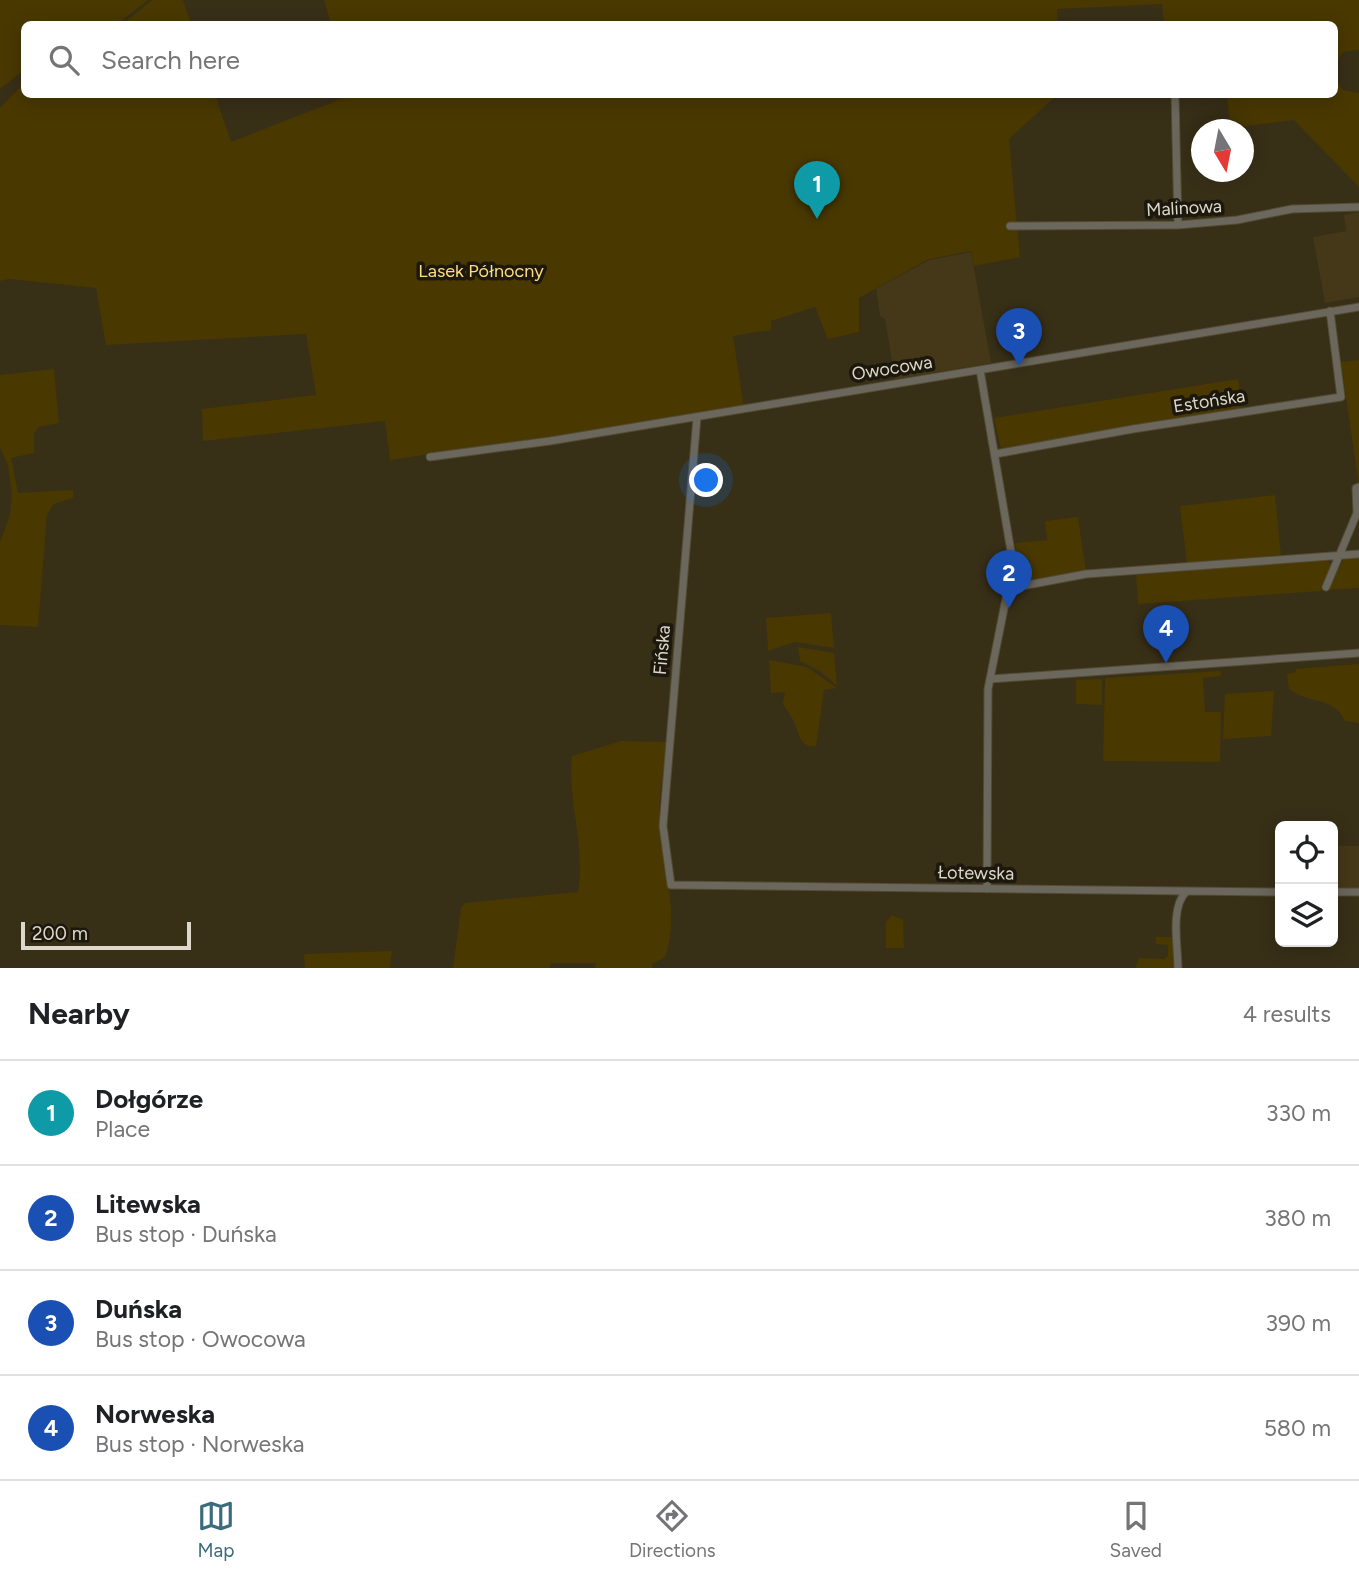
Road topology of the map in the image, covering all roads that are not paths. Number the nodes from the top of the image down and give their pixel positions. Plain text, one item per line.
1 (1175, 98) edge
2 (1359, 207) edge
3 (1178, 225) junction
4 (1010, 226) dead end
5 (1359, 307) edge
6 (1330, 311) junction
7 (980, 370) junction
8 (697, 417) junction
9 (995, 454) junction
10 (430, 457) dead end
11 (1359, 487) edge
12 (1359, 554) edge
13 (1341, 556) junction
14 (1011, 582) junction
15 (1326, 587) dead end
16 (1359, 653) edge
17 (991, 678) junction
18 (671, 885) joint
19 (987, 890) junction
20 (1187, 891) junction
21 (1275, 892) edge
22 (1338, 892) edge
23 (1359, 892) edge
24 (1178, 968) edge

1 - 3 street
2 - 3 street, Malinowa
3 - 4 street, Malinowa
5 - 6 street, Owocowa
6 - 7 street, Owocowa
6 - 9 street, Estońska
7 - 8 street, Owocowa
7 - 9 street
8 - 10 street, Owocowa
8 - 18 street, Fińska
9 - 14 street
11 - 13 street
12 - 13 street
13 - 14 street
13 - 15 street
14 - 17 street
16 - 17 street
17 - 19 street
18 - 19 street, Łotewska
19 - 20 street, Łotewska
20 - 21 street, Łotewska
20 - 24 street
22 - 23 street

